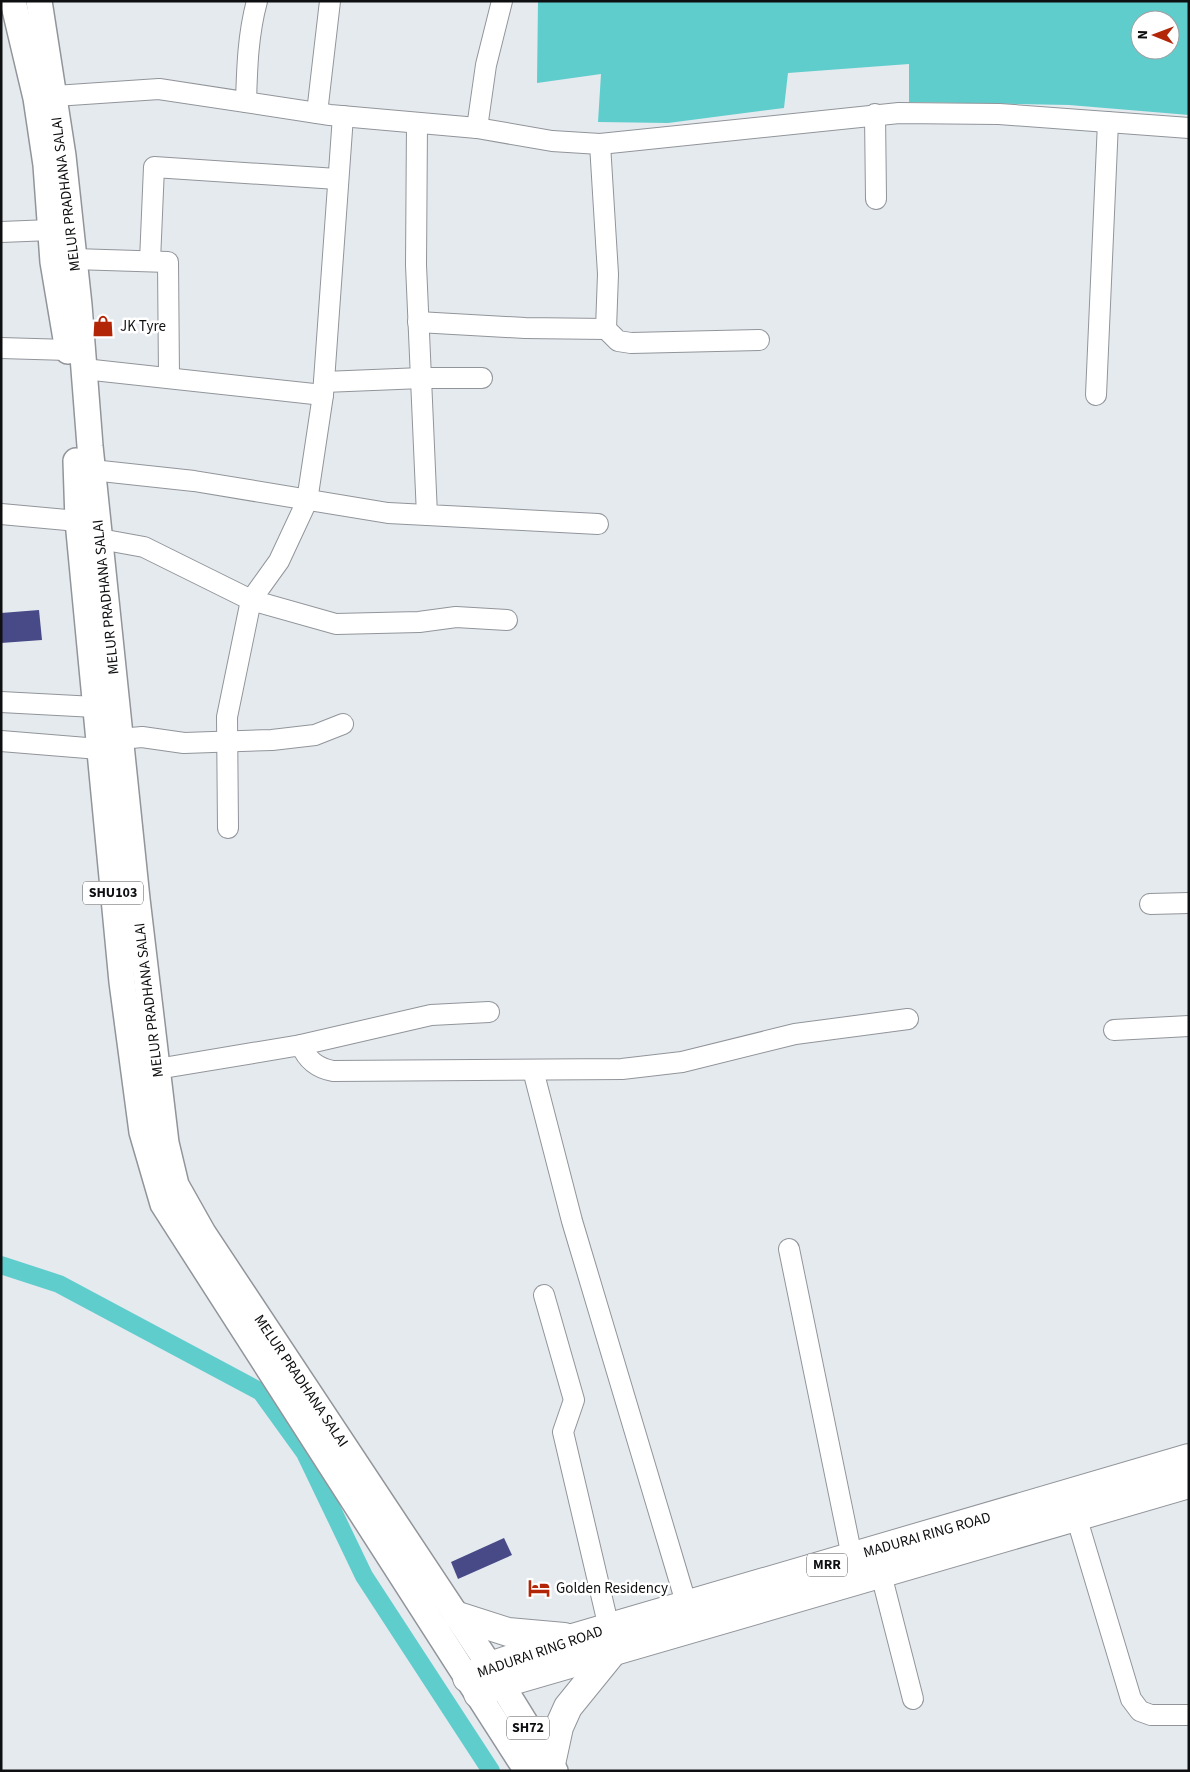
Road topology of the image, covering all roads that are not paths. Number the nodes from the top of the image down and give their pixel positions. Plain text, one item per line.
1 (14, 1) edge
2 (40, 1) edge
3 (257, 1) edge
4 (330, 1) edge
5 (502, 1) edge
6 (45, 97) junction
7 (246, 102) junction
8 (317, 113) junction
9 (875, 114) junction
10 (343, 116) junction
11 (1108, 122) junction
12 (417, 123) junction
13 (477, 128) junction
14 (1189, 128) edge
15 (600, 144) junction
16 (338, 179) junction
17 (876, 199) dead end
18 (51, 230) junction
19 (1, 232) edge
20 (74, 259) junction
21 (150, 261) junction
22 (418, 322) junction
23 (606, 329) junction
24 (759, 340) dead end
25 (1, 348) edge
26 (68, 350) junction
27 (84, 369) junction
28 (169, 377) junction
29 (422, 378) junction
30 (482, 378) dead end
31 (324, 389) junction
32 (1096, 394) dead end
33 (92, 470) junction
34 (307, 501) junction
35 (1, 514) edge
36 (427, 515) junction
37 (78, 521) junction
38 (598, 524) dead end
39 (100, 539) junction
40 (251, 600) junction
41 (506, 620) dead end
42 (1, 702) edge
43 (95, 707) junction
44 (344, 724) dead end
45 (227, 740) junction
46 (1, 741) edge
47 (110, 744) junction
48 (228, 828) dead end
49 (1189, 903) edge
50 (1150, 904) dead end
51 (489, 1012) dead end
52 (908, 1019) dead end
53 (1189, 1026) edge
54 (1114, 1030) dead end
55 (301, 1045) junction
56 (157, 1069) junction
57 (533, 1070) junction
58 (790, 1249) dead end
59 (544, 1296) dead end
60 (1189, 1458) edge
61 (1189, 1484) edge
62 (1076, 1516) junction
63 (852, 1557) junction
64 (881, 1574) junction
65 (687, 1606) junction
66 (458, 1616) junction
67 (574, 1638) junction
68 (610, 1641) junction
69 (484, 1681) junction
70 (913, 1699) dead end
71 (1189, 1715) edge
72 (544, 1768) edge

1 - 6 main road, MELUR PRADHANA SALAI / SHU103
2 - 6 main road, MELUR PRADHANA SALAI / SHU103
3 - 7 street
4 - 8 street
5 - 13 street
6 - 7 street
6 - 18 main road, MELUR PRADHANA SALAI / SHU103
6 - 20 main road, MELUR PRADHANA SALAI / SHU103
7 - 8 street
8 - 10 street
9 - 11 street
9 - 15 street
9 - 17 street
10 - 12 street
10 - 16 street
11 - 14 street
11 - 32 street
12 - 13 street
12 - 22 street
13 - 15 street
15 - 23 street
16 - 21 street
16 - 31 street
18 - 19 street
18 - 26 main road, MELUR PRADHANA SALAI / SHU103
20 - 21 street
20 - 27 main road, MELUR PRADHANA SALAI / SHU103
21 - 28 street
22 - 23 street
22 - 29 street
23 - 24 street
25 - 26 street
26 - 37 main road, MELUR PRADHANA SALAI / SHU103
27 - 28 street
27 - 33 main road, MELUR PRADHANA SALAI / SHU103
28 - 31 street
29 - 30 street
29 - 31 street
29 - 36 street
31 - 34 street
33 - 34 street
33 - 39 main road, MELUR PRADHANA SALAI / SHU103
34 - 36 street
34 - 40 street
35 - 37 street
36 - 38 street
37 - 43 main road, MELUR PRADHANA SALAI / SHU103
39 - 40 street
39 - 47 main road, MELUR PRADHANA SALAI / SHU103
40 - 41 street
40 - 45 street
42 - 43 street
43 - 47 main road, MELUR PRADHANA SALAI / SHU103
44 - 45 street
45 - 47 street
45 - 48 street
46 - 47 street
47 - 56 main road, MELUR PRADHANA SALAI / SHU103
47 - 69 main road, MELUR PRADHANA SALAI / SHU103
49 - 50 street
51 - 55 street
52 - 57 street
53 - 54 street
55 - 56 street
55 - 57 street
56 - 66 main road, MELUR PRADHANA SALAI / SHU103
57 - 65 street
58 - 63 street
59 - 68 street
60 - 63 highway, MADURAI RING ROAD / MRR
61 - 62 highway, MADURAI RING ROAD / MRR
62 - 64 highway, MADURAI RING ROAD / MRR
62 - 71 street
63 - 65 highway, MADURAI RING ROAD / MRR
64 - 68 highway, MADURAI RING ROAD / MRR
64 - 70 street
65 - 68 highway, MADURAI RING ROAD / MRR
66 - 67 highway
66 - 69 main road, MELUR PRADHANA SALAI / SHU103
67 - 68 highway, MADURAI RING ROAD / MRR
67 - 69 highway, MADURAI RING ROAD / MRR
68 - 69 highway, MADURAI RING ROAD / MRR
68 - 72 highway
69 - 72 main road, MELUR PRADHANA SALAI / SH72

